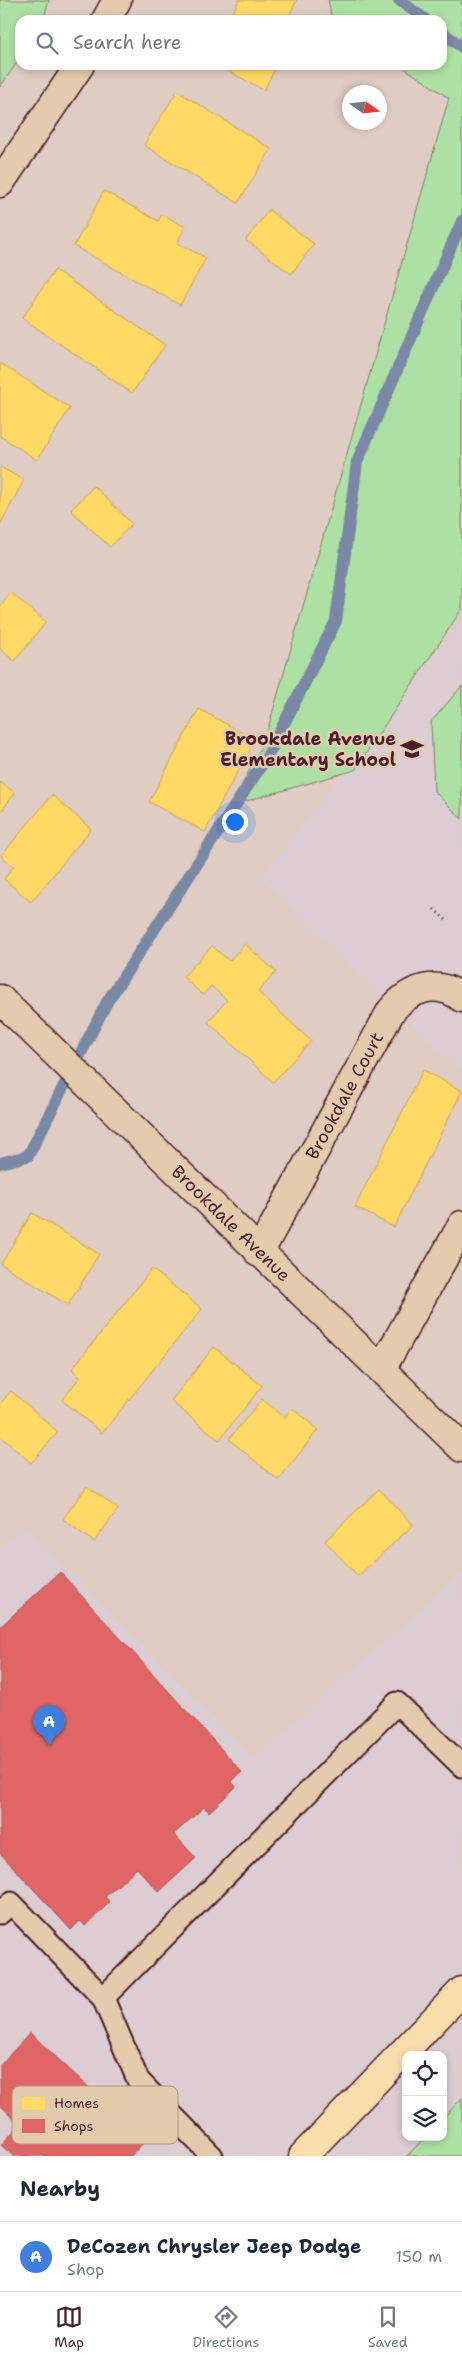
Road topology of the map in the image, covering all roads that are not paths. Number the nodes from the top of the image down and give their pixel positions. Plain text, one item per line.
1 (117, 0) edge
2 (109, 15) edge
3 (77, 70) edge
4 (0, 183) edge
5 (462, 998) edge
6 (0, 999) edge
7 (462, 1225) edge
8 (260, 1252) junction
9 (382, 1368) junction
10 (462, 1448) edge
11 (462, 1766) edge
12 (0, 1913) edge
13 (462, 1991) edge
14 (103, 1998) junction
15 (144, 2086) edge
16 (178, 2121) edge
17 (212, 2156) edge
18 (303, 2156) edge

1 - 2 street
3 - 4 street
5 - 8 street, Brookdale Court
6 - 8 street, Brookdale Avenue
7 - 9 street
8 - 9 street, Brookdale Avenue
9 - 10 street, Brookdale Avenue
11 - 14 lane
12 - 14 lane
13 - 18 main road
14 - 15 lane
16 - 17 lane

